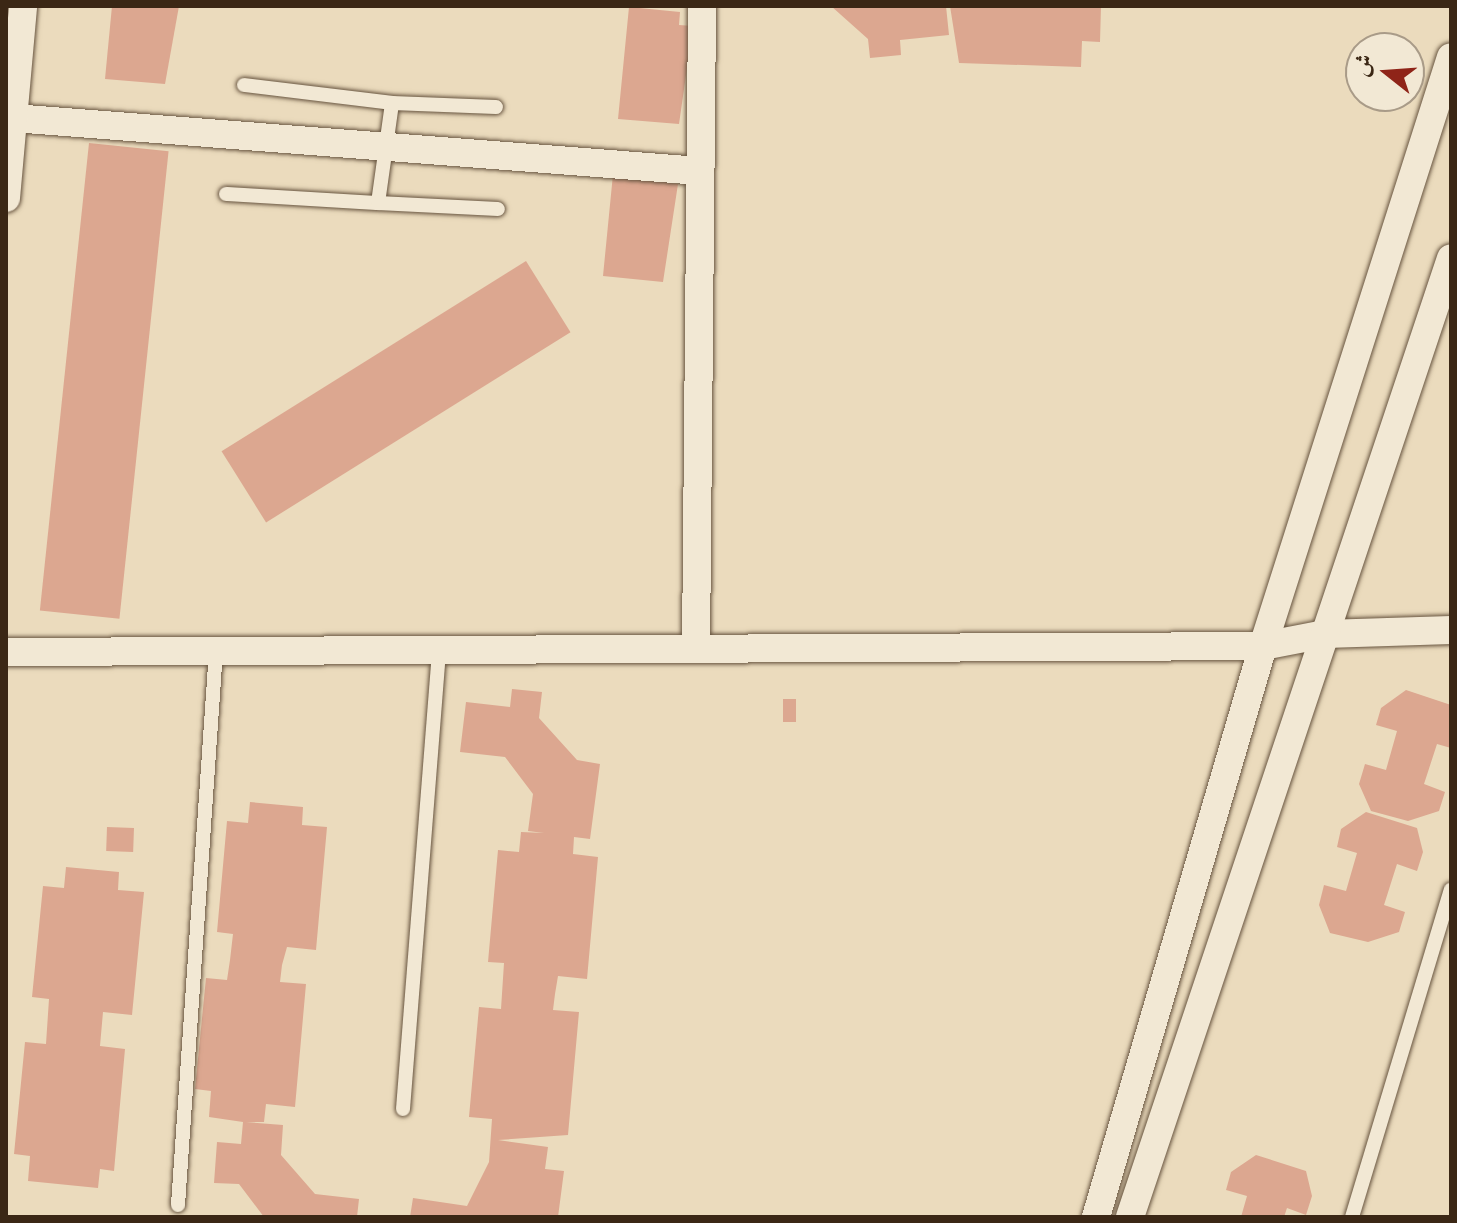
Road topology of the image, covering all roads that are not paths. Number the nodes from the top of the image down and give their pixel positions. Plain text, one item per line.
1 (23, 6) edge
2 (702, 6) edge
3 (1451, 57) edge
4 (244, 85) dead end
5 (392, 103) junction
6 (496, 107) dead end
7 (13, 118) junction
8 (389, 147) junction
9 (700, 171) junction
10 (226, 194) dead end
11 (6, 198) edge
12 (378, 203) junction
13 (498, 209) dead end
14 (1451, 258) edge
15 (1451, 630) edge
16 (1325, 634) junction
17 (1263, 646) junction
18 (696, 648) junction
19 (439, 650) junction
20 (216, 651) junction
21 (6, 652) edge
22 (1451, 890) edge
23 (403, 1109) dead end
24 (178, 1205) dead end
25 (1096, 1217) edge
26 (1130, 1217) edge
27 (1352, 1217) edge

1 - 7 street
2 - 9 street
3 - 17 street
4 - 5 lane
5 - 6 lane
5 - 8 lane
7 - 8 street
7 - 11 street
8 - 9 street
8 - 12 lane
9 - 18 street
10 - 12 lane
12 - 13 lane
14 - 16 street
15 - 16 street
16 - 17 street
16 - 26 street
17 - 18 street
17 - 25 street
18 - 19 street
19 - 20 street
19 - 23 lane
20 - 21 street
20 - 24 lane
22 - 27 lane

